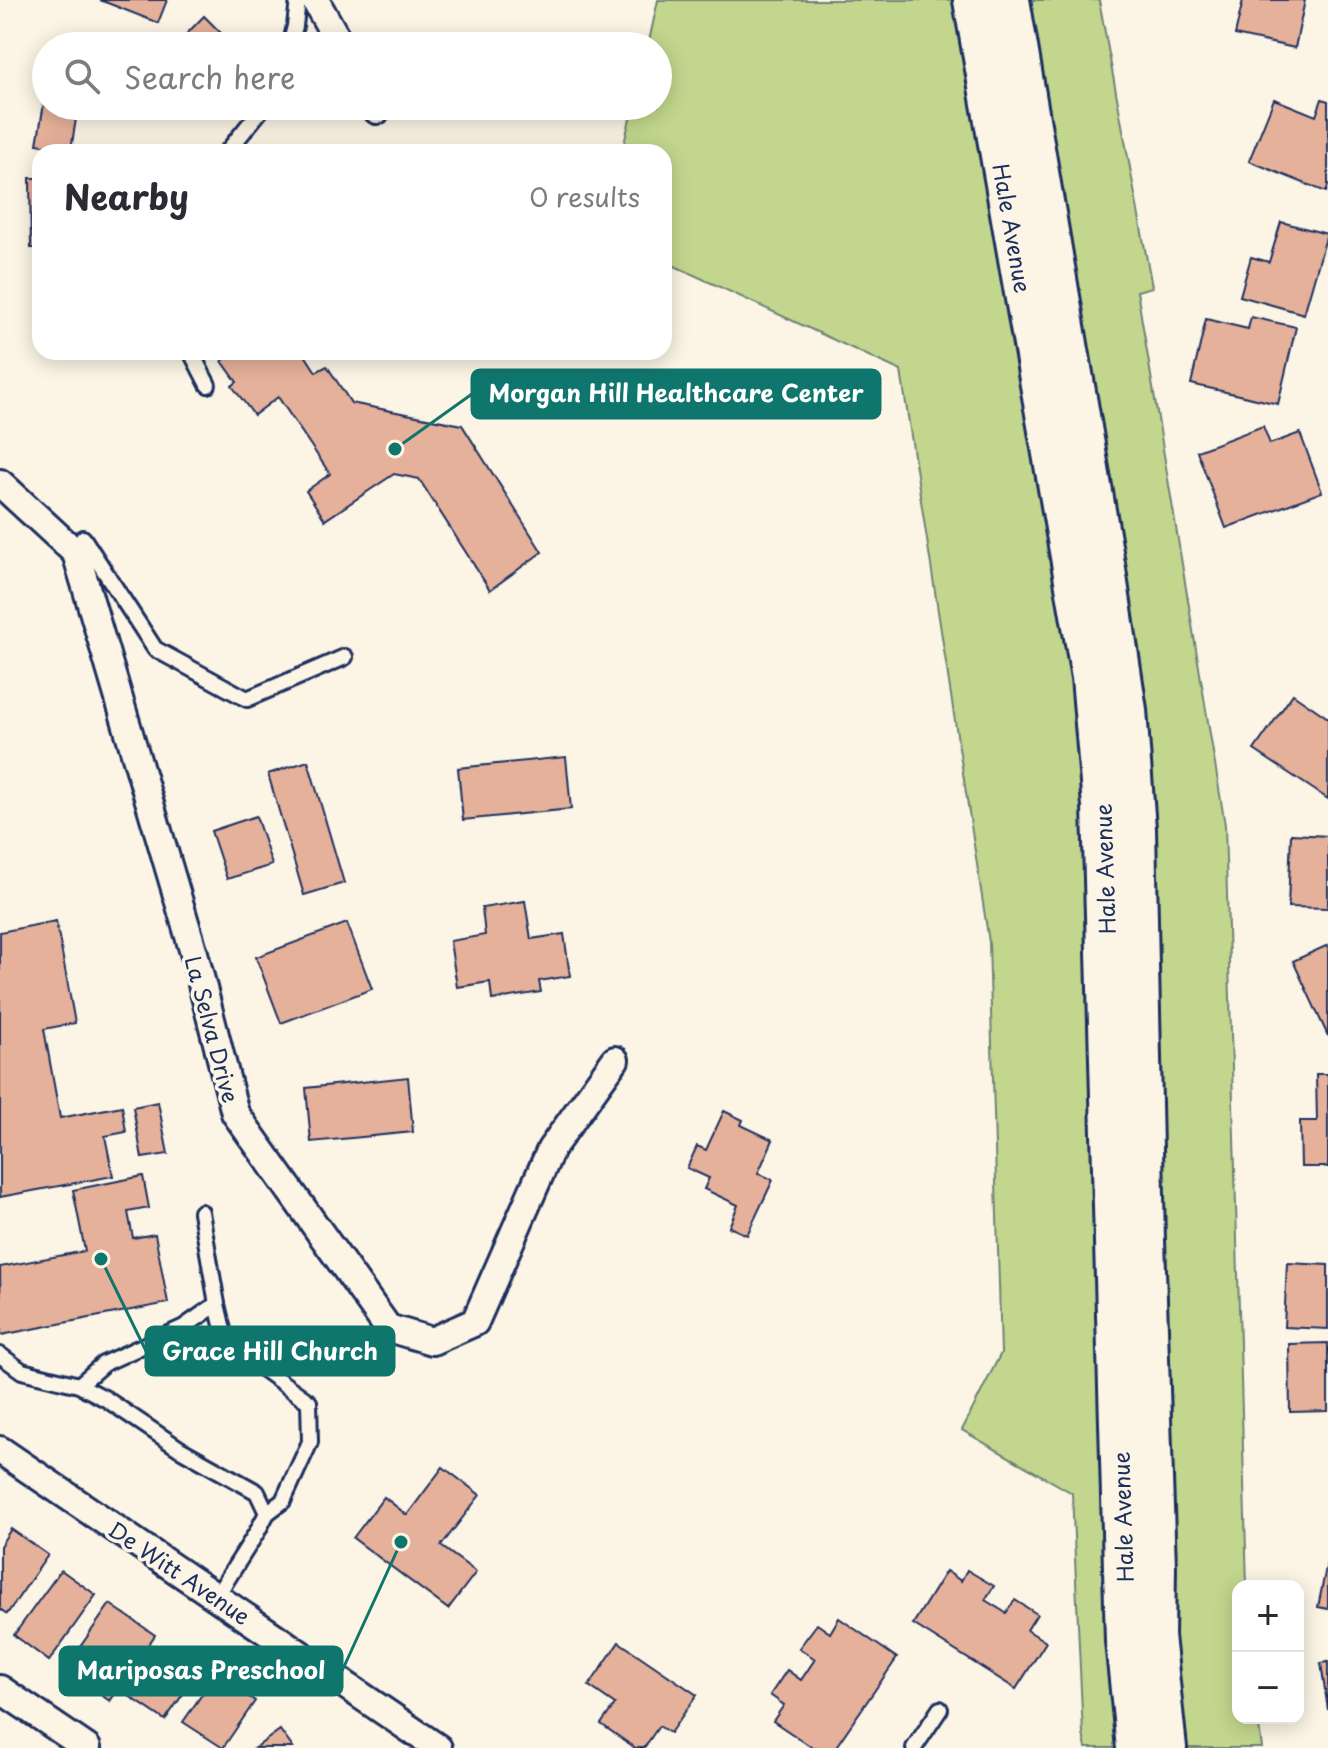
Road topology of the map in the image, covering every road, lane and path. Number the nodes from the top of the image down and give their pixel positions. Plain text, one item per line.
1 (298, 0) edge
2 (315, 0) edge
3 (973, 0) edge
4 (1010, 0) edge
5 (294, 32) edge
6 (333, 32) edge
7 (253, 120) edge
8 (233, 144) edge
9 (195, 360) edge
10 (208, 385) dead end
11 (0, 483) edge
12 (83, 538) dead end
13 (345, 657) dead end
14 (615, 1060) dead end
15 (201, 1212) dead end
16 (217, 1304) junction
17 (0, 1355) edge
18 (79, 1385) junction
19 (0, 1450) edge
20 (267, 1513) junction
21 (216, 1597) junction
22 (0, 1689) edge
23 (940, 1709) dead end
24 (87, 1748) edge
25 (438, 1748) edge
26 (914, 1748) edge
27 (1136, 1748) edge
28 (1167, 1748) edge

1 - 5 lane
2 - 6 street
3 - 27 main road, Hale Avenue
4 - 28 main road, Hale Avenue
7 - 8 lane
9 - 10 lane
11 - 14 street, La Selva Drive
12 - 13 lane
15 - 16 lane
16 - 18 lane
16 - 20 lane
17 - 18 lane
18 - 20 lane
19 - 21 street, De Witt Avenue
20 - 21 lane
21 - 25 street, De Witt Avenue
22 - 24 street
23 - 26 lane

